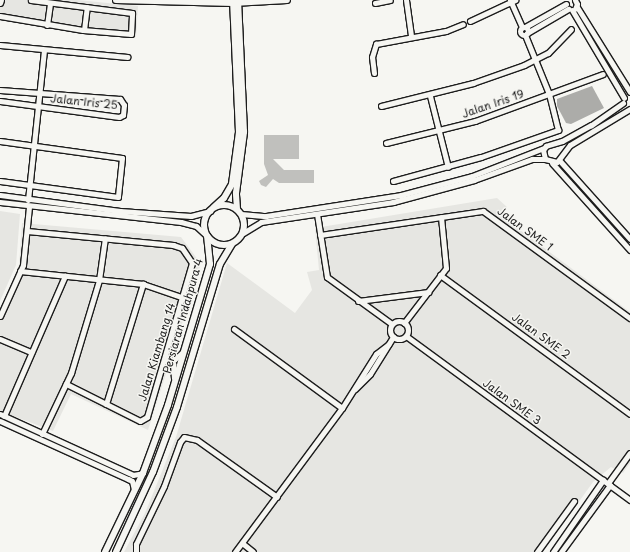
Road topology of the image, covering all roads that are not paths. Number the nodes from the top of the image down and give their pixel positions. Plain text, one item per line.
1 (1, 0) edge
2 (31, 0) edge
3 (116, 0) edge
4 (287, 0) edge
5 (390, 0) edge
6 (406, 0) edge
7 (574, 0) edge
8 (235, 1) edge
9 (512, 1) edge
10 (0, 3) edge
11 (50, 3) junction
12 (375, 4) dead end
13 (569, 5) edge
14 (87, 7) junction
15 (0, 16) edge
16 (470, 21) dead end
17 (543, 21) junction
18 (463, 24) dead end
19 (47, 25) junction
20 (524, 27) junction
21 (571, 29) dead end
22 (84, 30) junction
23 (526, 34) junction
24 (411, 36) junction
25 (0, 45) edge
26 (44, 51) junction
27 (127, 57) dead end
28 (535, 60) junction
29 (374, 73) dead end
30 (603, 74) dead end
31 (0, 90) edge
32 (40, 92) junction
33 (630, 93) edge
34 (549, 94) junction
35 (430, 96) junction
36 (0, 100) edge
37 (624, 100) junction
38 (381, 106) dead end
39 (38, 107) junction
40 (630, 109) edge
41 (438, 131) junction
42 (0, 141) edge
43 (386, 143) dead end
44 (554, 143) junction
45 (34, 146) junction
46 (544, 148) junction
47 (562, 154) junction
48 (544, 159) junction
49 (559, 160) junction
50 (552, 163) junction
51 (448, 167) junction
52 (0, 181) edge
53 (393, 181) dead end
54 (30, 185) junction
55 (0, 195) edge
56 (28, 200) junction
57 (0, 202) edge
58 (29, 207) junction
59 (212, 209) junction
60 (239, 212) junction
61 (316, 214) junction
62 (441, 217) junction
63 (27, 231) junction
64 (243, 233) junction
65 (320, 235) junction
66 (207, 236) junction
67 (105, 238) junction
68 (630, 239) edge
69 (232, 244) junction
70 (630, 250) edge
71 (20, 271) junction
72 (440, 275) junction
73 (65, 276) junction
74 (99, 280) junction
75 (143, 284) junction
76 (428, 292) junction
77 (184, 298) junction
78 (358, 301) junction
79 (0, 316) edge
80 (630, 318) edge
81 (404, 323) junction
82 (392, 324) junction
83 (234, 329) dead end
84 (406, 336) junction
85 (393, 337) junction
86 (0, 339) edge
87 (184, 349) junction
88 (31, 352) junction
89 (165, 360) junction
90 (174, 383) junction
91 (66, 384) junction
92 (106, 404) junction
93 (342, 408) junction
94 (630, 414) edge
95 (2, 415) edge
96 (0, 421) edge
97 (42, 434) junction
98 (630, 453) edge
99 (143, 473) junction
100 (607, 483) junction
101 (134, 491) junction
102 (277, 497) junction
103 (630, 500) edge
104 (574, 501) dead end
105 (242, 543) junction
106 (105, 552) edge
107 (116, 552) edge
108 (136, 552) edge
109 (235, 552) edge
110 (253, 552) edge
111 (537, 552) edge
112 (553, 552) edge
113 (561, 552) edge

1 - 10 street
2 - 11 street
3 - 8 main road
4 - 8 main road
5 - 12 street
6 - 24 street
7 - 13 street
8 - 59 main road
8 - 60 main road
9 - 16 street
9 - 20 street
11 - 14 street
11 - 19 street
13 - 17 street
13 - 33 street
13 - 37 street
14 - 22 street
14 - 22 street
15 - 19 street
17 - 20 street
17 - 23 street
18 - 24 street
19 - 22 street
20 - 23 street
21 - 28 street
23 - 28 street
24 - 29 street
25 - 26 street
26 - 27 street
26 - 32 street
28 - 34 street
28 - 35 street
30 - 34 street, Jalan Iris 19
31 - 32 street, Jalan Iris 25
32 - 39 street
32 - 39 street, Jalan Iris 25
33 - 37 street
34 - 41 street, Jalan Iris 19
34 - 51 street
35 - 38 street
35 - 41 street
36 - 39 street, Jalan Iris 25
37 - 40 street
37 - 44 street
39 - 45 street
40 - 47 street
41 - 43 street, Jalan Iris 19
41 - 51 street
42 - 45 street
44 - 46 street
44 - 47 street
45 - 54 street
45 - 54 street
46 - 48 street
46 - 60 street
47 - 49 street
48 - 50 street
48 - 61 street
49 - 50 street
49 - 68 street
50 - 70 street
51 - 53 street
52 - 54 street
54 - 56 street
55 - 56 street
56 - 59 street
57 - 58 street
58 - 63 street
58 - 66 street
59 - 60 main road
59 - 66 main road
60 - 64 main road
61 - 64 street
61 - 65 street
62 - 65 street, Jalan SME 1
62 - 72 street
62 - 80 street, Jalan SME 1
63 - 67 street
63 - 71 street
64 - 69 main road
65 - 78 street
66 - 69 main road
66 - 87 main road, Persiaran Indahpura 4
67 - 74 street
67 - 77 street, Jalan Kiambang 14
69 - 107 main road
71 - 73 street, Jalan Kiambang 14
71 - 79 street
72 - 76 street
72 - 94 street, Jalan SME 2
73 - 74 street, Jalan Kiambang 14
73 - 88 street
74 - 75 street, Jalan Kiambang 14
74 - 91 street
75 - 77 street, Jalan Kiambang 14
75 - 92 street
76 - 78 street
76 - 81 street
77 - 89 street, Jalan Kiambang 14
78 - 82 street
81 - 82 street
81 - 84 street
82 - 85 street
83 - 93 street
84 - 85 street
84 - 100 street, Jalan SME 3
85 - 93 street
86 - 88 street
87 - 89 street
87 - 90 main road, Persiaran Indahpura 4
88 - 95 street
89 - 90 street
89 - 92 street, Jalan Kiambang 14
90 - 99 main road, Persiaran Indahpura 4
91 - 92 street, Jalan Kiambang 14
91 - 97 street
93 - 102 street
95 - 97 street
96 - 101 street
97 - 99 street
98 - 100 street
99 - 101 main road, Persiaran Indahpura 4
100 - 103 street, Jalan SME 3
100 - 112 street
100 - 113 street
101 - 106 main road, Persiaran Indahpura 4
102 - 105 street
102 - 108 street
104 - 111 street
105 - 109 street
105 - 110 street

